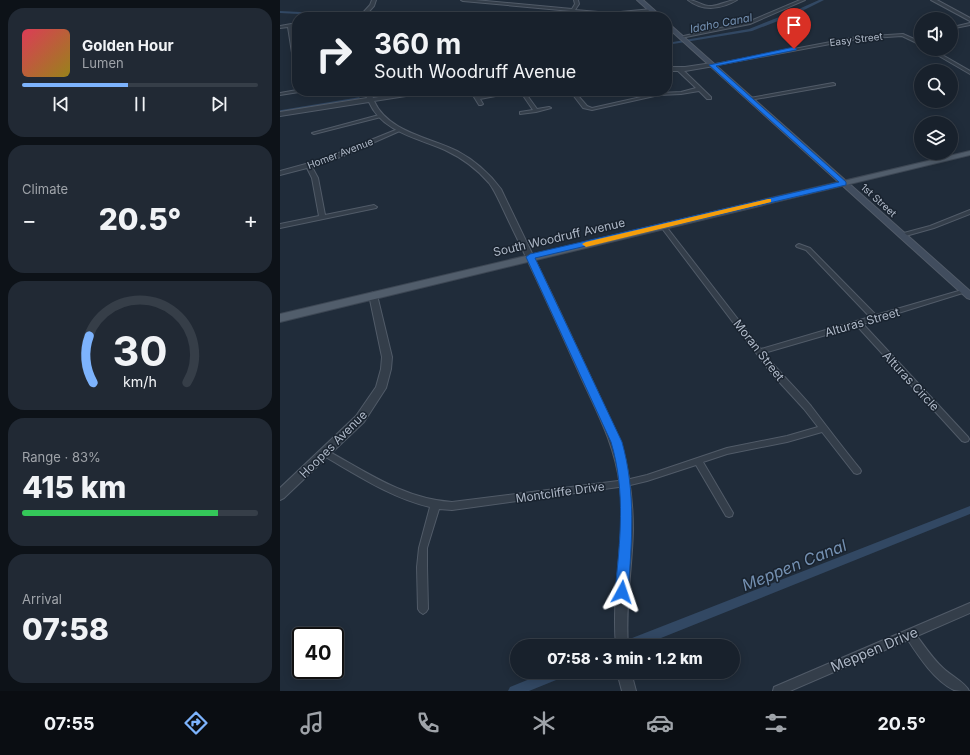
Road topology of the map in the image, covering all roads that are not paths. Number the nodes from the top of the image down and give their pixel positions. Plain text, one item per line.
1 (374, 0) edge
2 (463, 0) edge
3 (576, 0) edge
4 (640, 0) edge
5 (690, 0) edge
6 (735, 0) edge
7 (803, 0) edge
8 (932, 0) edge
9 (652, 10) joint
10 (573, 11) junction
11 (365, 12) edge
12 (585, 12) edge
13 (631, 12) edge
14 (970, 20) edge
15 (970, 24) edge
16 (290, 25) joint
17 (958, 26) edge
18 (280, 27) edge
19 (672, 29) edge
20 (292, 38) edge
21 (682, 38) junction
22 (914, 40) edge
23 (942, 56) edge
24 (712, 65) junction
25 (672, 69) edge
26 (680, 70) junction
27 (970, 73) edge
28 (833, 84) dead end
29 (700, 89) junction
30 (292, 92) edge
31 (280, 94) edge
32 (672, 94) edge
33 (369, 96) edge
34 (394, 96) edge
35 (488, 96) edge
36 (526, 96) edge
37 (576, 96) edge
38 (650, 96) edge
39 (477, 98) joint
40 (710, 98) dead end
41 (750, 99) junction
42 (370, 100) junction
43 (481, 104) dead end
44 (549, 108) dead end
45 (536, 111) junction
46 (522, 113) dead end
47 (280, 114) edge
48 (380, 116) junction
49 (400, 130) junction
50 (314, 133) dead end
51 (970, 153) edge
52 (309, 166) junction
53 (280, 173) edge
54 (844, 183) junction
55 (374, 207) dead end
56 (970, 212) edge
57 (322, 217) junction
58 (280, 226) edge
59 (663, 226) junction
60 (902, 235) junction
61 (799, 246) dead end
62 (530, 257) junction
63 (967, 293) edge
64 (373, 295) junction
65 (280, 318) edge
66 (875, 318) junction
67 (858, 323) junction
68 (759, 352) junction
69 (824, 428) junction
70 (965, 439) dead end
71 (325, 454) junction
72 (698, 461) junction
73 (857, 471) dead end
74 (626, 484) junction
75 (280, 495) edge
76 (435, 506) junction
77 (728, 513) dead end
78 (970, 608) edge
79 (423, 609) dead end
80 (910, 634) junction
81 (621, 639) edge
82 (625, 679) edge
83 (781, 690) edge
84 (628, 691) edge
85 (964, 691) edge

1 - 11 street
2 - 10 street
3 - 10 street
4 - 9 main road
5 - 6 street
7 - 21 street
8 - 14 street
9 - 13 street
10 - 12 street
15 - 17 street
16 - 18 street
16 - 20 street
19 - 21 main road, 1st Street
21 - 24 main road, 1st Street
22 - 24 street, Easy Street
23 - 27 street
24 - 26 street
24 - 41 main road, 1st Street
25 - 26 street
26 - 29 street
28 - 41 street
29 - 32 street
29 - 40 street
30 - 31 street
33 - 42 street
34 - 42 street
35 - 39 street
36 - 45 street
37 - 38 street
39 - 43 street
41 - 54 main road, 1st Street
42 - 47 street
42 - 48 street
44 - 45 street
45 - 46 street
48 - 49 street
48 - 50 street
49 - 52 street, Homer Avenue
49 - 62 street
51 - 54 main road, South Woodruff Avenue
52 - 53 street, Homer Avenue
52 - 57 street
54 - 59 main road, South Woodruff Avenue
54 - 60 main road, 1st Street
55 - 57 street
56 - 60 street
57 - 58 street
59 - 62 main road, South Woodruff Avenue
59 - 68 street, Moran Street
60 - 63 main road, 1st Street
61 - 66 street
62 - 64 main road, South Woodruff Avenue
62 - 74 street
63 - 66 street, Alturas Street
64 - 65 main road, South Woodruff Avenue
64 - 71 street, Hoopes Avenue
66 - 67 street, Alturas Street
67 - 68 street, Alturas Street
67 - 70 street, Alturas Circle
68 - 69 street, Moran Street
69 - 72 street, Montcliffe Drive
69 - 73 street, Moran Street
71 - 75 street, Hoopes Avenue
71 - 76 street, Montcliffe Drive
72 - 74 street, Montcliffe Drive
72 - 77 street
74 - 76 street, Montcliffe Drive
74 - 81 street
76 - 79 street
78 - 80 street, Meppen Drive
80 - 83 street, Meppen Drive
80 - 85 street
82 - 84 street

